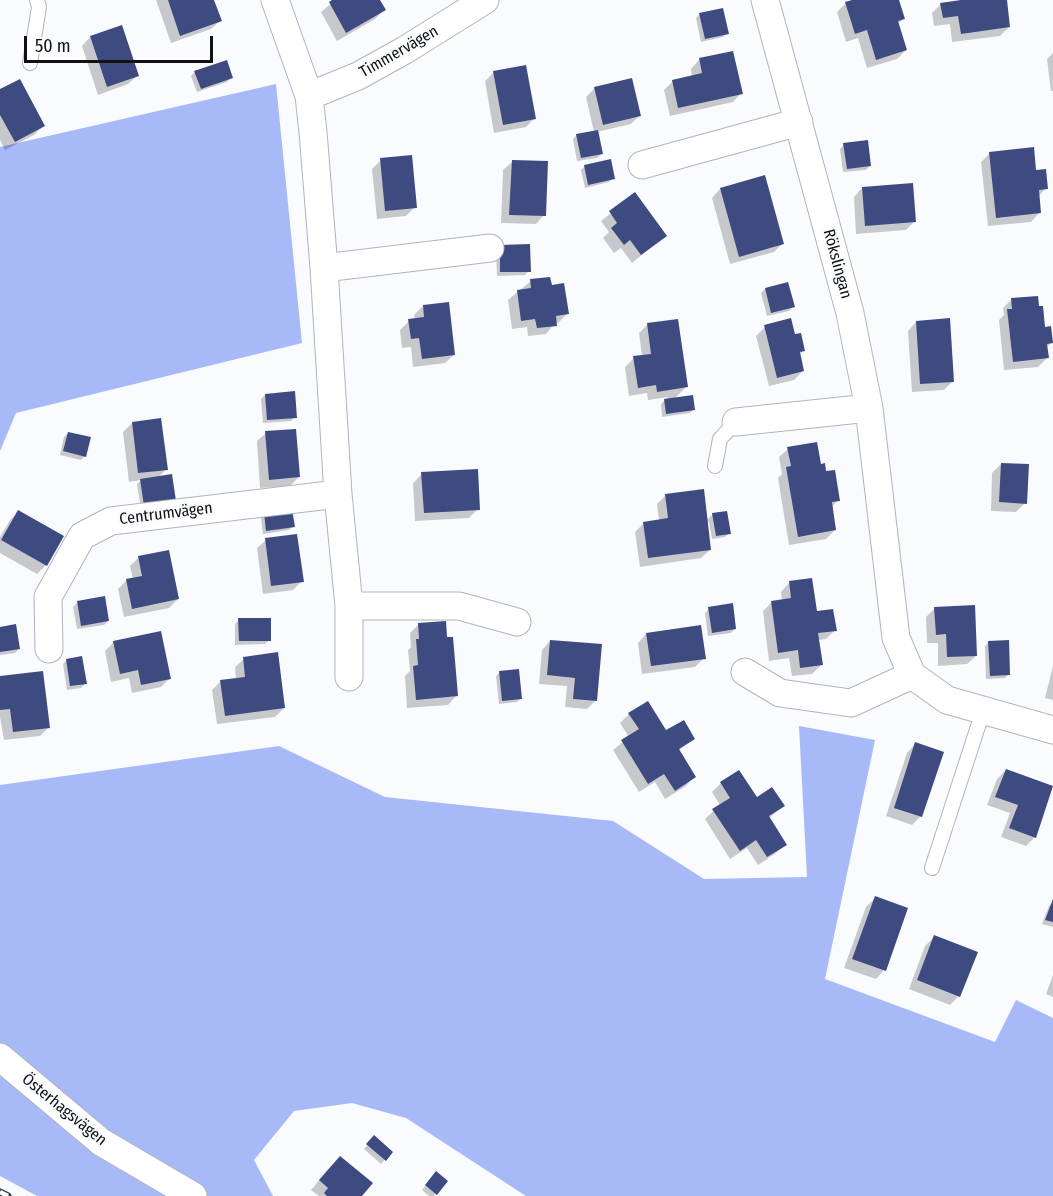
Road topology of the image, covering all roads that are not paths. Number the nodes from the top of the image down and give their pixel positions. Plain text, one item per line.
1 (37, 0) edge
2 (275, 0) edge
3 (485, 0) edge
4 (765, 0) edge
5 (30, 63) dead end
6 (309, 96) junction
7 (799, 122) junction
8 (642, 165) dead end
9 (490, 248) dead end
10 (324, 268) junction
11 (869, 408) junction
12 (736, 422) joint
13 (715, 466) dead end
14 (338, 494) junction
15 (349, 606) junction
16 (517, 622) dead end
17 (49, 649) dead end
18 (745, 672) dead end
19 (912, 675) junction
20 (349, 677) dead end
21 (983, 711) junction
22 (1053, 730) edge
23 (932, 868) dead end
24 (0, 1058) edge
25 (193, 1196) edge

1 - 5 lane
2 - 6 street
3 - 6 street, Timmervägen
4 - 7 street, Rökslingan
6 - 10 street
7 - 8 street
7 - 11 street, Rökslingan
9 - 10 street
10 - 14 street
11 - 12 street
11 - 19 street, Rökslingan
12 - 13 lane
14 - 15 street
14 - 17 street, Centrumvägen
15 - 16 street
15 - 20 street
18 - 19 street
19 - 21 street
21 - 22 street
21 - 23 lane
24 - 25 street, Österhagsvägen

